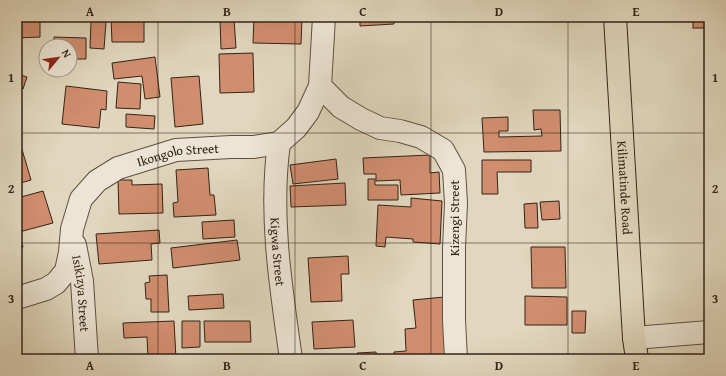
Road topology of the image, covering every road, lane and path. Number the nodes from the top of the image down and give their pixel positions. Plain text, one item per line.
1 (324, 17) edge
2 (615, 17) edge
3 (320, 86) junction
4 (279, 143) junction
5 (72, 229) junction
6 (17, 298) edge
7 (709, 332) edge
8 (636, 348) edge
9 (87, 359) edge
10 (291, 359) edge
11 (456, 359) edge

1 - 3 street
2 - 8 main road, Kilimatinde Road
3 - 4 street
3 - 11 street, Kizengi Street
4 - 5 street, Ikongolo Street
4 - 10 street, Kigwa Street
5 - 6 street, Ikongolo Street
5 - 9 street, Isikizya Street
7 - 8 street

